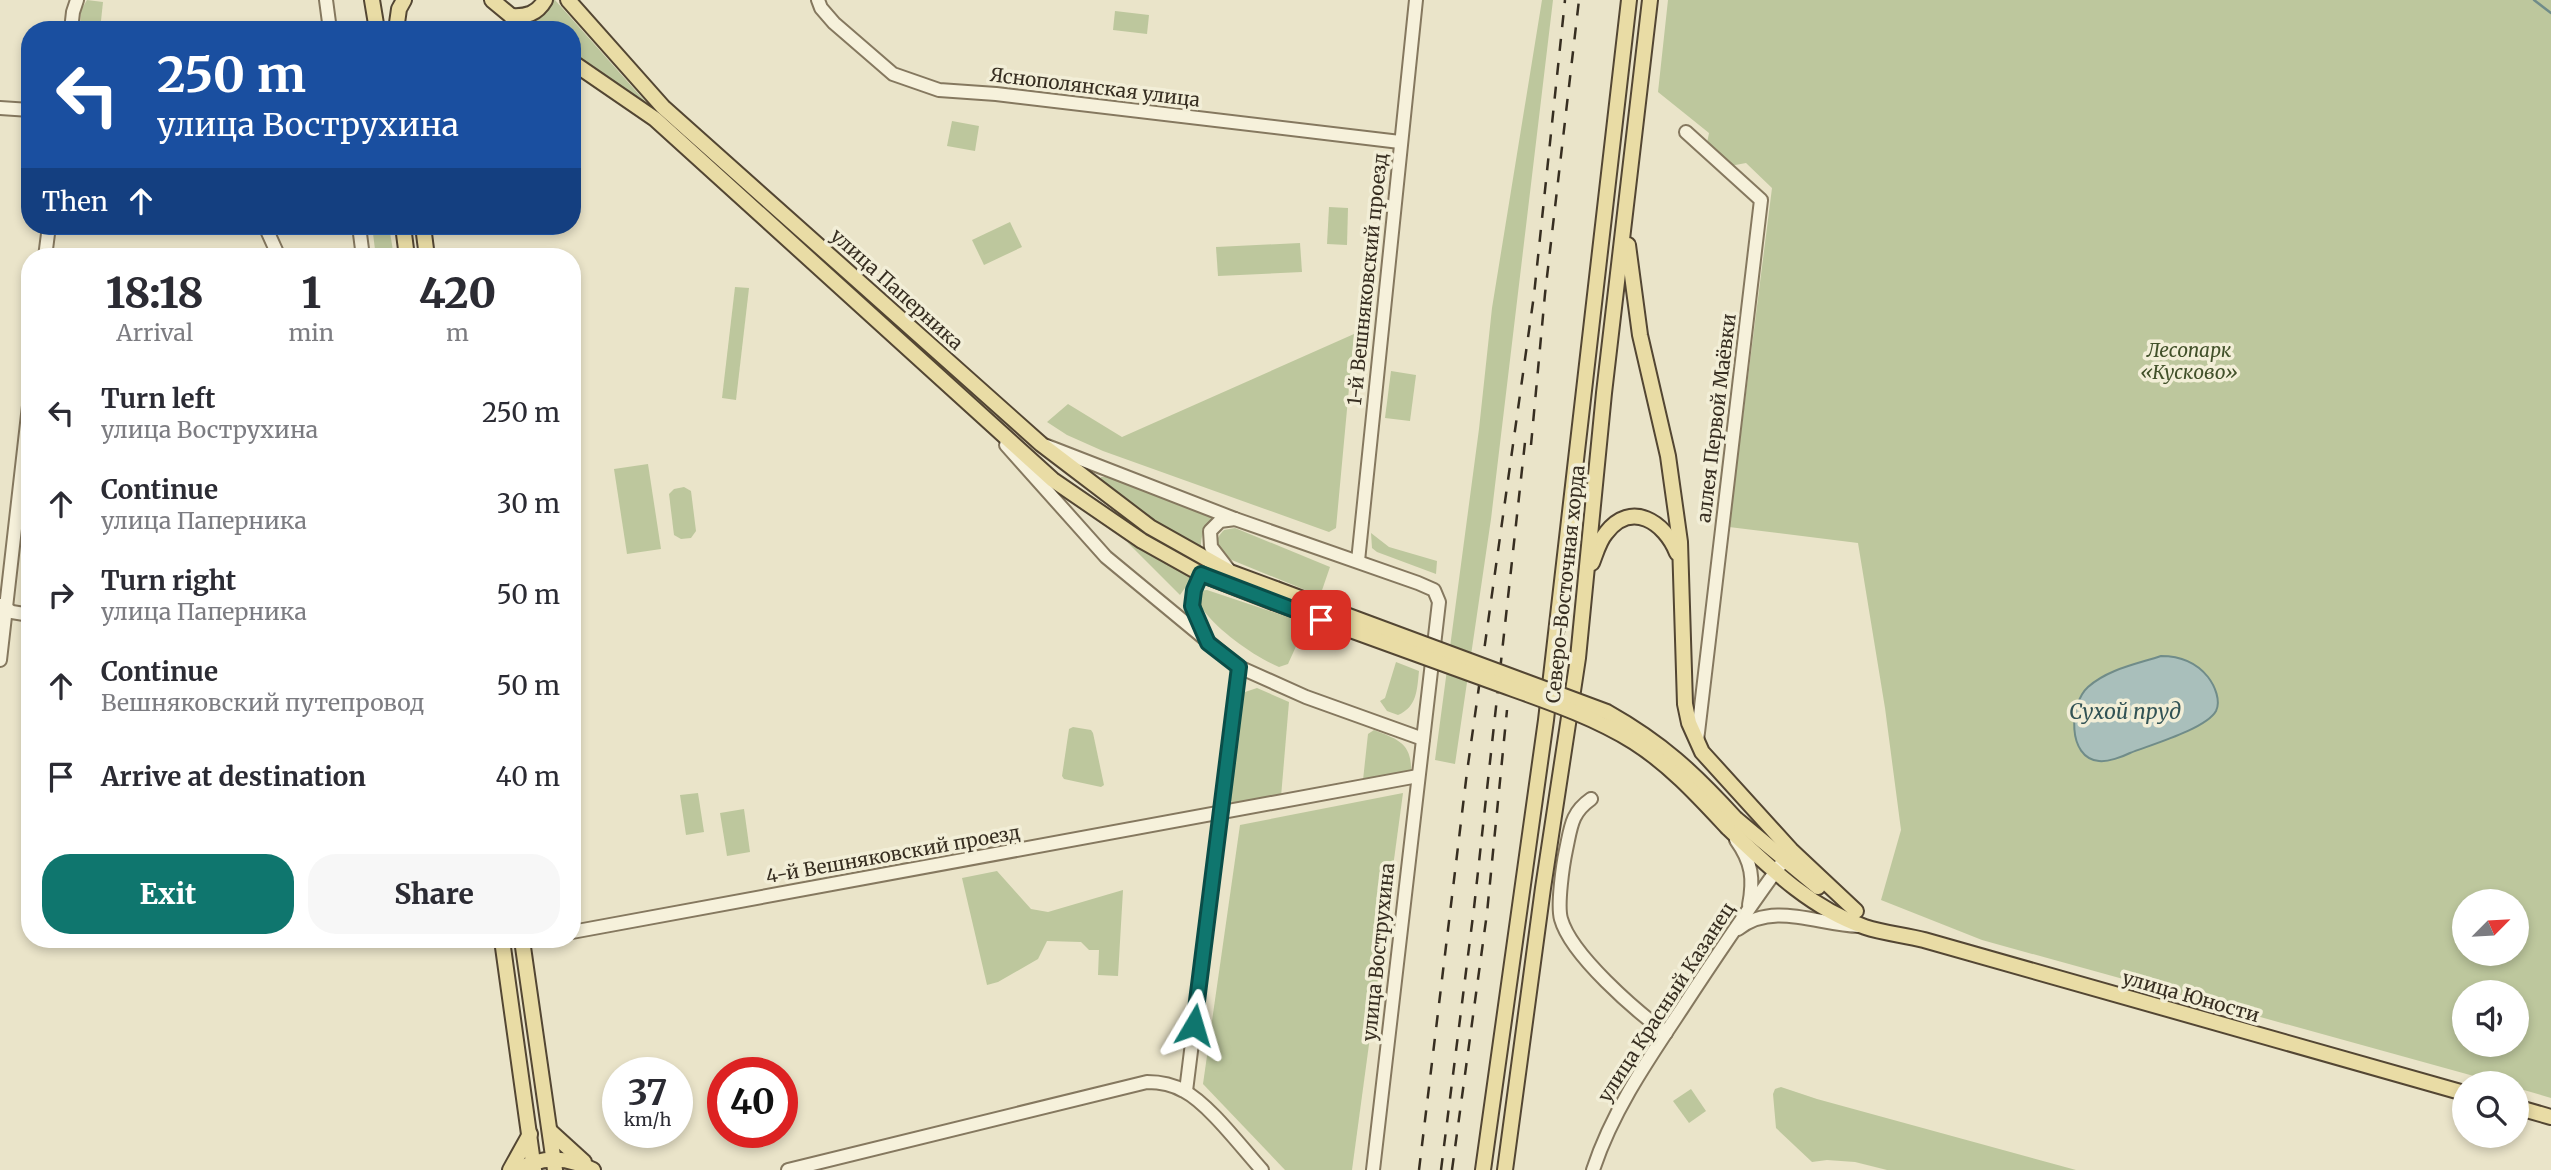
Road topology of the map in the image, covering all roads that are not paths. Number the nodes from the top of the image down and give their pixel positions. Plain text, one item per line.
1 (326, 0) edge
2 (373, 0) edge
3 (392, 0) edge
4 (404, 0) edge
5 (492, 0) edge
6 (545, 0) edge
7 (568, 0) edge
8 (818, 0) edge
9 (1416, 0) edge
10 (1629, 0) edge
11 (1650, 0) edge
12 (511, 16) junction
13 (329, 21) edge
14 (376, 21) edge
15 (395, 21) edge
16 (397, 21) edge
17 (517, 21) edge
18 (581, 68) edge
19 (0, 108) edge
20 (21, 109) edge
21 (1686, 132) dead end
22 (1400, 142) junction
23 (1626, 204) junction
24 (978, 413) junction
25 (1041, 443) junction
26 (21, 467) edge
27 (1235, 519) junction
28 (1358, 561) junction
29 (1681, 565) junction
30 (1230, 572) junction
31 (1201, 574) junction
32 (1585, 581) junction
33 (1275, 596) junction
34 (3, 606) edge
35 (21, 614) edge
36 (1208, 643) junction
37 (0, 660) edge
38 (1239, 667) junction
39 (1423, 739) junction
40 (1697, 742) junction
41 (1418, 776) junction
42 (1591, 799) dead end
43 (1221, 813) junction
44 (1732, 823) junction
45 (1783, 861) junction
46 (1748, 909) junction
47 (1862, 926) junction
48 (581, 930) edge
49 (1729, 936) junction
50 (1908, 936) junction
51 (503, 948) edge
52 (526, 948) edge
53 (1665, 1033) junction
54 (2452, 1090) edge
55 (1186, 1091) junction
56 (2529, 1111) edge
57 (2551, 1117) edge
58 (551, 1132) junction
59 (530, 1134) junction
60 (555, 1164) edge
61 (534, 1166) edge
62 (510, 1170) edge
63 (518, 1170) edge
64 (593, 1170) edge
65 (788, 1170) edge
66 (1262, 1170) edge
67 (1373, 1170) edge
68 (1483, 1170) edge
69 (1505, 1170) edge
70 (1593, 1170) edge

1 - 13 street
2 - 14 main road
3 - 15 main road
4 - 16 main road
5 - 12 main road
6 - 12 main road
7 - 25 main road, улица Паперника
8 - 22 street, Яснополянская улица
9 - 22 street, 1-й Вешняковский проезд
10 - 68 main road, Северо-Восточная хорда
11 - 23 main road, Северо-Восточная хорда
12 - 17 main road
18 - 24 main road, улица Паперника
19 - 20 street
21 - 40 street, аллея Первой Маёвки
22 - 28 street, 1-й Вешняковский проезд
23 - 29 main road
23 - 32 main road, Северо-Восточная хорда
24 - 31 main road, улица Паперника
24 - 36 street
25 - 27 street, улица Вострухина
25 - 30 main road, улица Паперника
26 - 34 street
27 - 28 street, улица Вострухина
27 - 30 street
28 - 39 street, улица Вострухина
29 - 32 main road
29 - 40 main road
30 - 33 main road, улица Паперника
31 - 33 main road, улица Паперника
31 - 36 street
32 - 69 main road, Северо-Восточная хорда
33 - 44 main road, улица Юности, bridge
34 - 35 street
34 - 37 street
36 - 38 street
38 - 39 street
38 - 43 street
39 - 41 street, улица Вострухина
40 - 45 main road
41 - 43 street, 4-й Вешняковский проезд
41 - 67 street, улица Вострухина
42 - 53 street
43 - 48 street, 4-й Вешняковский проезд
43 - 55 street
44 - 45 main road, улица Юности
44 - 46 street
45 - 46 street, улица Красный Казанец
45 - 47 main road, улица Юности
45 - 50 main road, улица Юности
46 - 49 street, улица Красный Казанец
47 - 49 street
47 - 50 main road, улица Юности
49 - 53 street, улица Красный Казанец
50 - 54 main road, улица Юности
51 - 59 main road
52 - 58 main road
53 - 70 street, улица Красный Казанец
55 - 65 street
55 - 66 street
56 - 57 main road
58 - 60 main road
58 - 64 main road
59 - 61 main road
59 - 62 main road
60 - 61 main road
60 - 64 main road
61 - 63 main road

